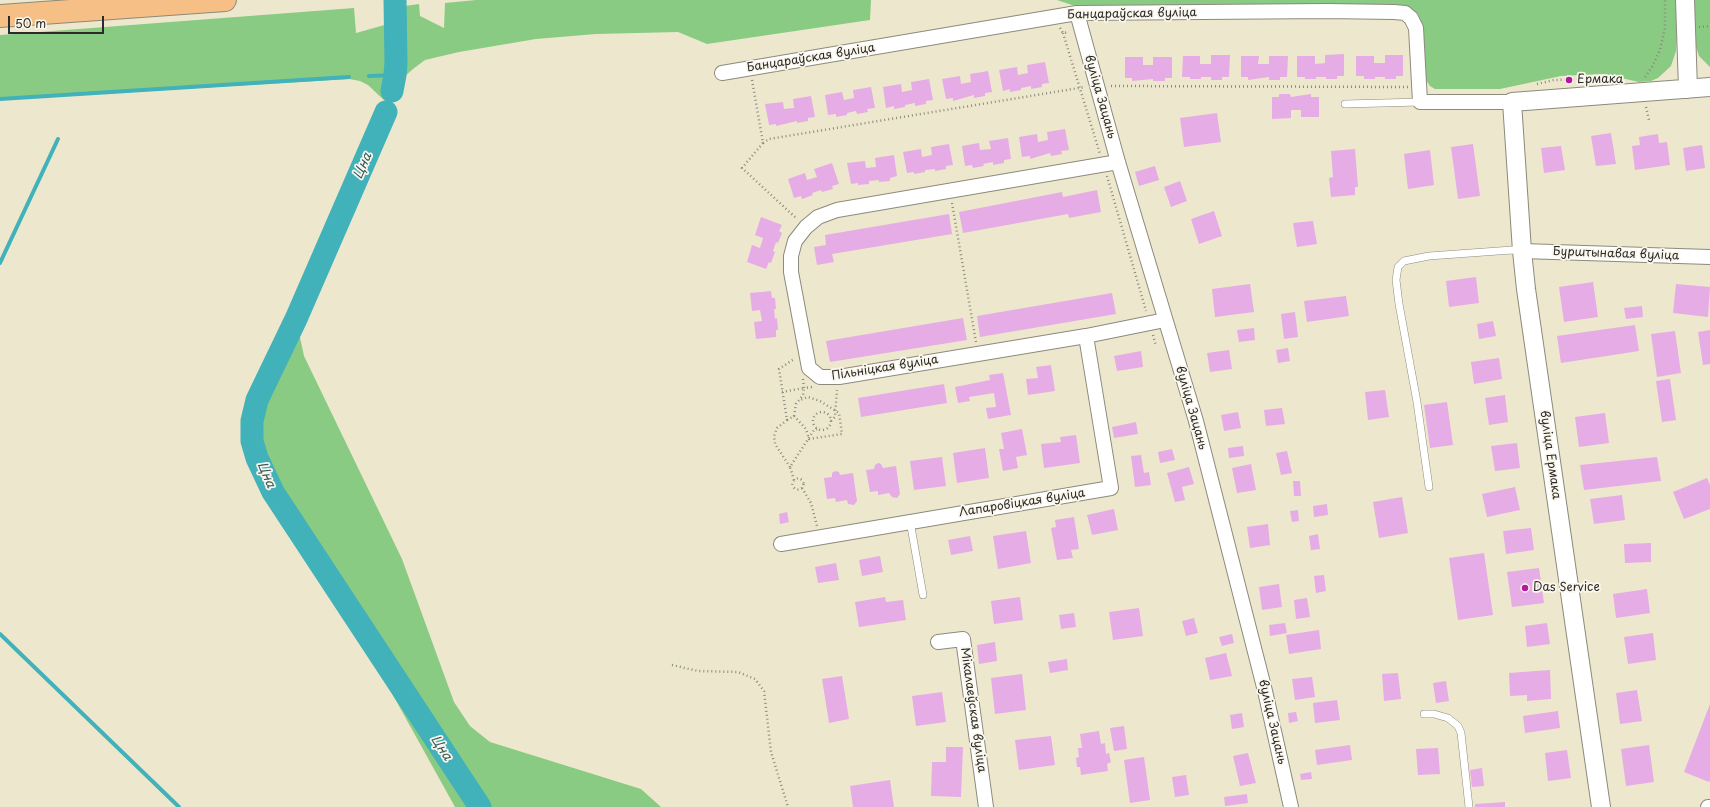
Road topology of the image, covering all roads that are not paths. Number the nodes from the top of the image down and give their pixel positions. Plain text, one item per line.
1 (225, 0) edge
2 (1685, 0) edge
3 (1077, 13) junction
4 (0, 16) edge
5 (722, 72) dead end
6 (1710, 87) edge
7 (1688, 89) junction
8 (1420, 102) junction
9 (1512, 102) junction
10 (1345, 104) dead end
11 (1118, 162) junction
12 (1522, 251) junction
13 (1710, 257) edge
14 (1165, 320) junction
15 (1086, 336) junction
16 (1429, 487) dead end
17 (910, 521) junction
18 (781, 544) dead end
19 (923, 595) dead end
20 (938, 642) dead end
21 (1424, 714) dead end
22 (986, 807) edge
23 (1291, 807) edge
24 (1469, 807) edge
25 (1601, 807) edge

1 - 4 highway
2 - 7 street
3 - 5 street, Банцараўская вуліца
3 - 8 street, Банцараўская вуліца
3 - 11 street, вуліца Зацань
6 - 7 street
7 - 9 street
8 - 9 street
8 - 10 lane
9 - 12 street, вуліца Ермака
11 - 14 street, вуліца Зацань
11 - 15 street, Пільніцкая вуліца
12 - 13 street, Бурштынавая вуліца
12 - 16 lane
12 - 25 street, вуліца Ермака
14 - 15 street, Пільніцкая вуліца
14 - 23 street, вуліца Зацань
15 - 17 street, Лапаровіцкая вуліца
17 - 18 street, Лапаровіцкая вуліца
17 - 19 lane
20 - 22 street, Мікалаеўская вуліца
21 - 24 lane

